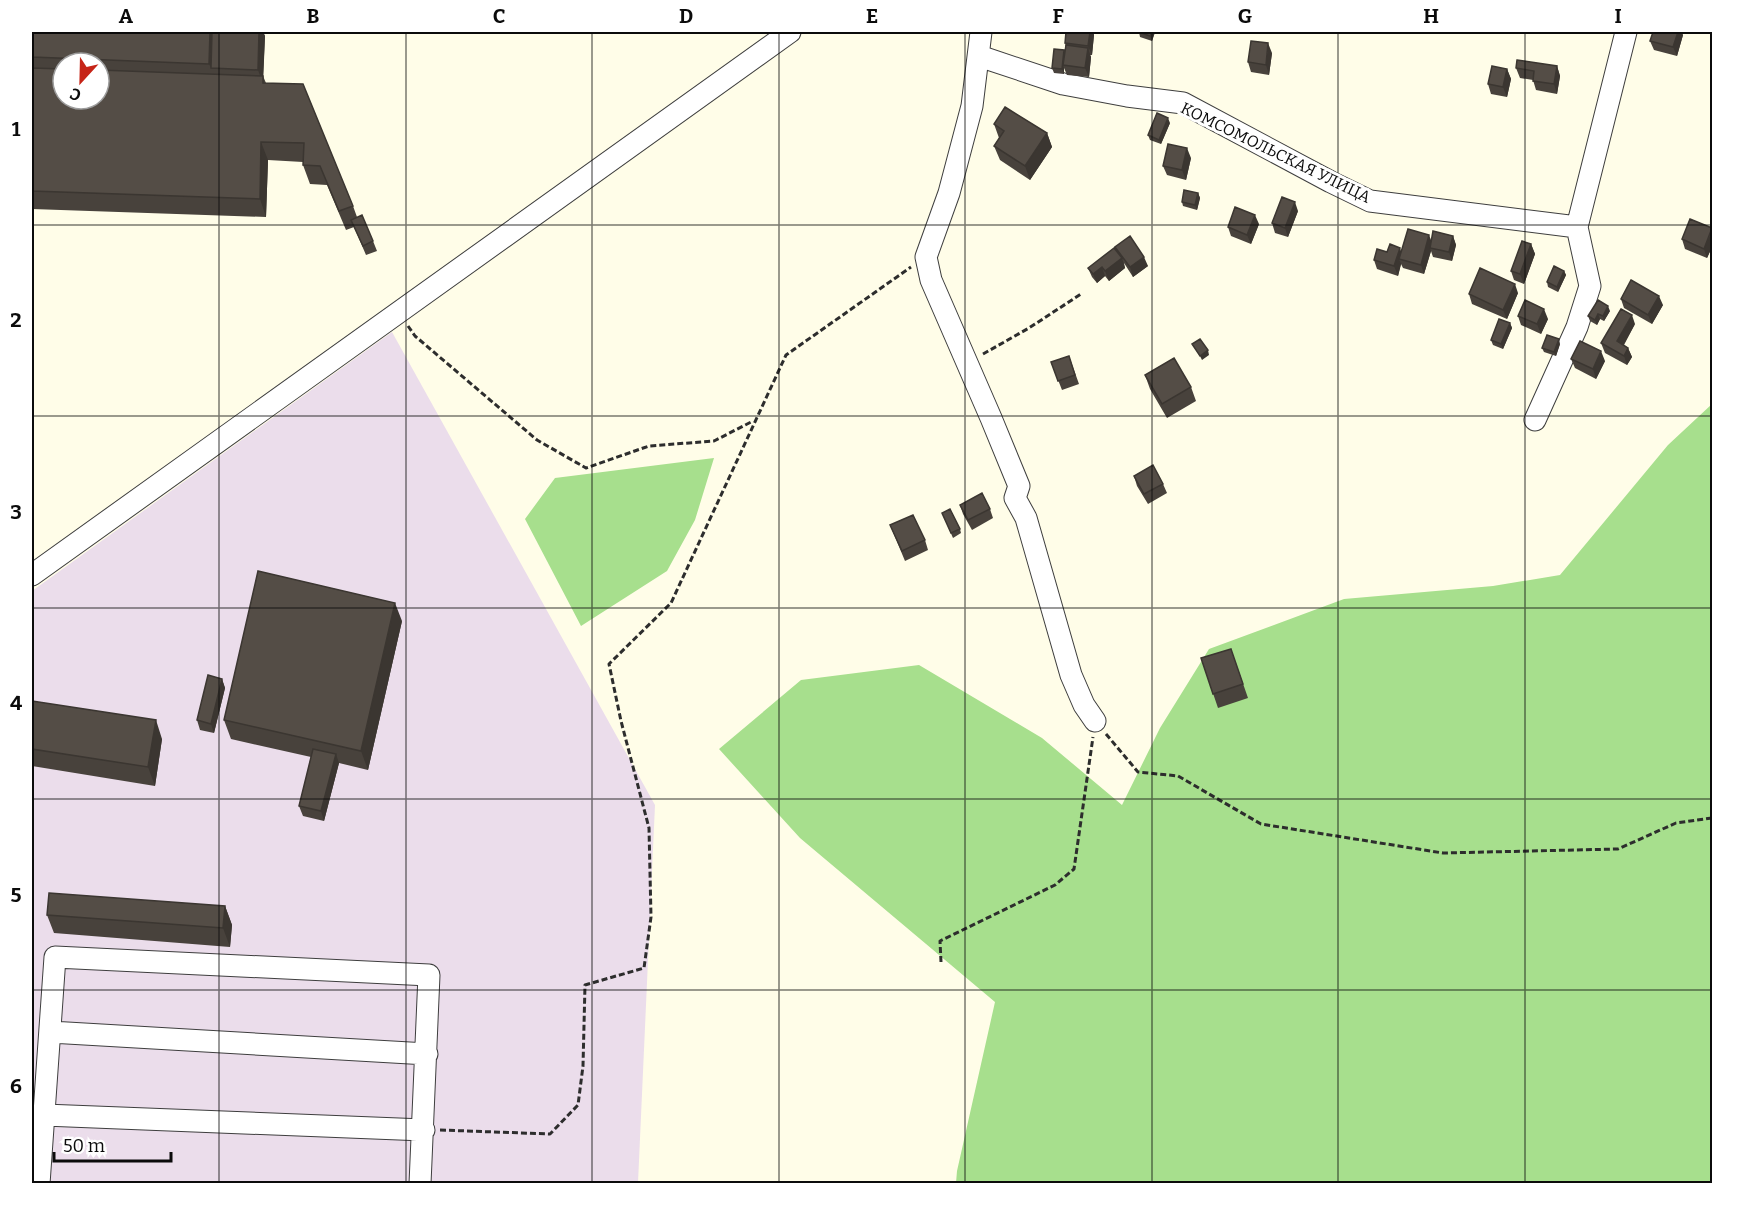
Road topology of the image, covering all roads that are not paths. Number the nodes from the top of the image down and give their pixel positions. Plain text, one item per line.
1 (790, 32) edge
2 (981, 32) edge
3 (1626, 32) edge
4 (979, 56) junction
5 (1577, 227) junction
6 (1535, 420) dead end
7 (32, 575) edge
8 (1095, 721) road end
9 (50, 1032) junction
10 (427, 1054) junction
11 (44, 1115) junction
12 (424, 1130) junction
13 (37, 1136) edge
14 (39, 1184) edge
15 (420, 1184) edge

1 - 7 street
2 - 4 street
3 - 5 street
4 - 5 street, КОМСОМОЛЬСКАЯ УЛИЦА
4 - 8 street
5 - 6 street
9 - 10 street
9 - 10 street
9 - 11 street
10 - 12 street
11 - 12 street
11 - 13 street
12 - 15 street
13 - 14 street

